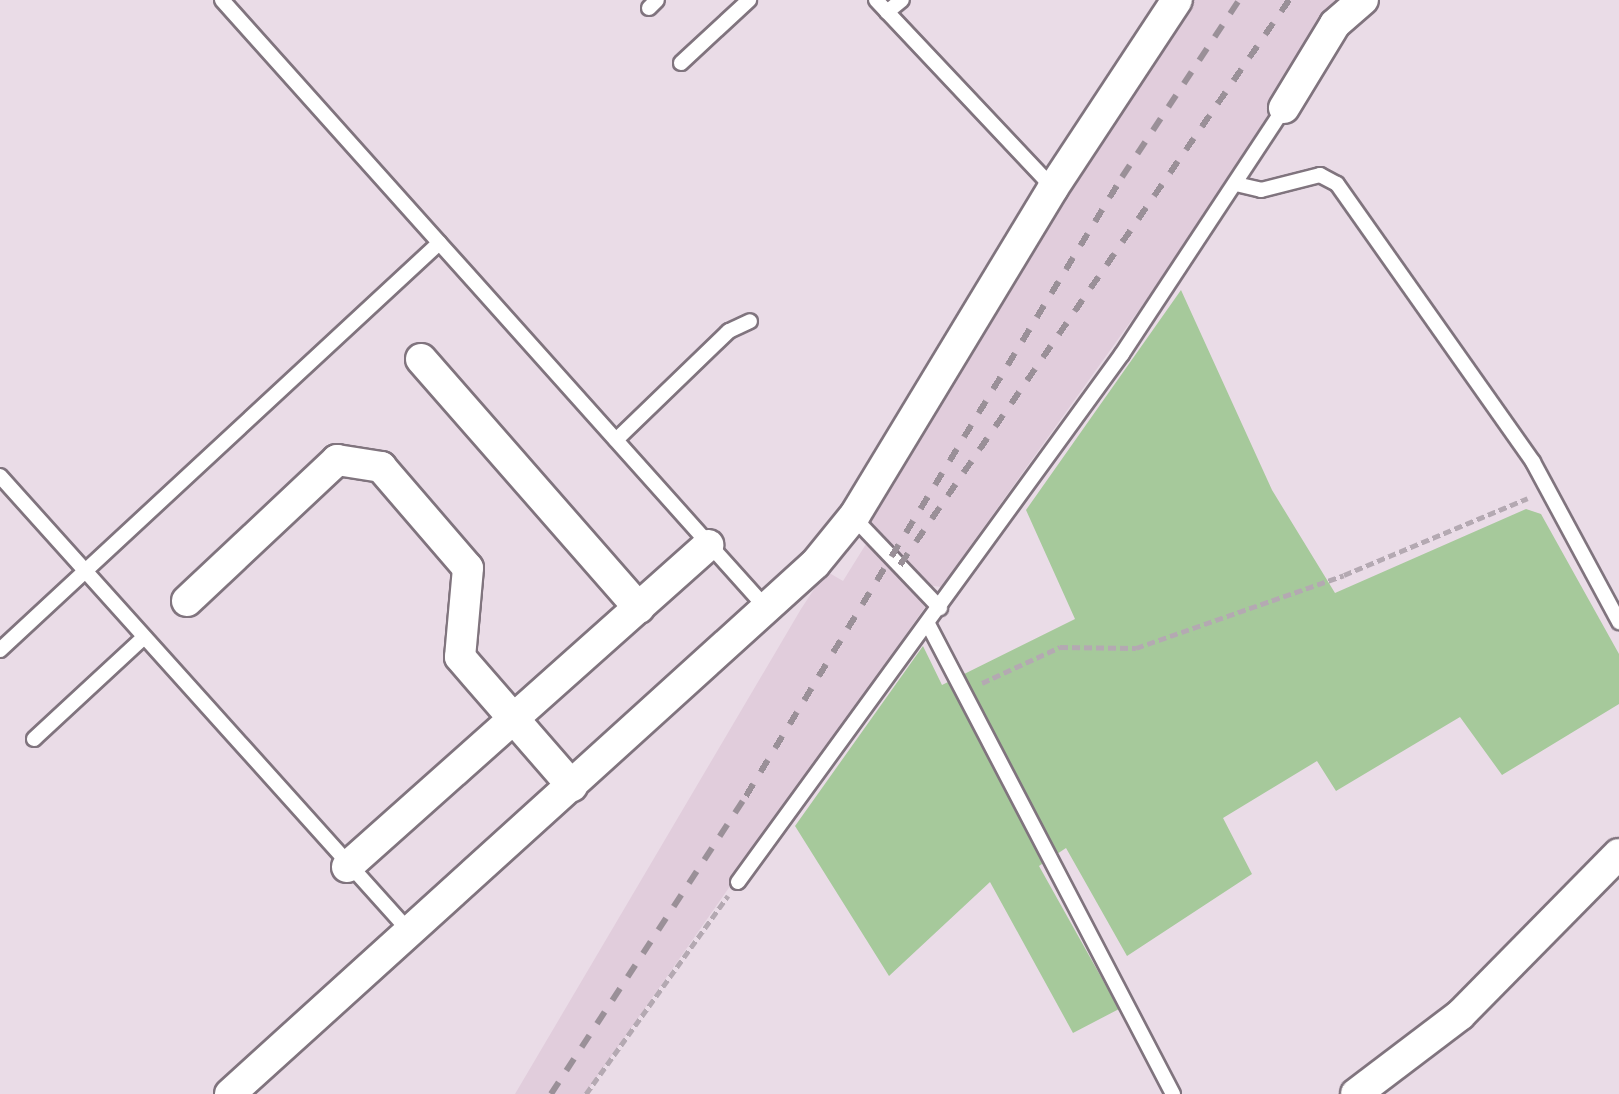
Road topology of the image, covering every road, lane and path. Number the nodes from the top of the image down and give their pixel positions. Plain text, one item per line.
1 (222, 0) edge
2 (749, 0) edge
3 (876, 0) edge
4 (902, 0) edge
5 (1177, 0) edge
6 (1363, 0) edge
7 (887, 12) junction
8 (681, 63) dead end
9 (1284, 108) joint
10 (1236, 184) junction
11 (1053, 188) junction
12 (439, 243) junction
13 (750, 321) dead end
14 (421, 359) dead end
15 (616, 440) junction
16 (0, 476) edge
17 (1549, 491) junction
18 (853, 517) junction
19 (709, 545) junction
20 (82, 571) junction
21 (187, 601) dead end
22 (639, 608) junction
23 (940, 608) junction
24 (769, 611) junction
25 (1619, 622) edge
26 (928, 624) junction
27 (142, 639) junction
28 (0, 650) edge
29 (963, 692) junction
30 (513, 719) junction
31 (34, 739) dead end
32 (572, 786) junction
33 (1619, 854) edge
34 (347, 867) junction
35 (738, 882) joint
36 (410, 932) junction
37 (230, 1094) edge
38 (586, 1094) edge
39 (1173, 1094) edge
40 (1356, 1094) edge

1 - 12 lane
2 - 8 lane
3 - 7 lane
4 - 7 lane
5 - 11 street
6 - 9 street
7 - 11 lane
9 - 10 lane
10 - 17 lane
10 - 23 lane
11 - 18 street
12 - 15 lane
12 - 20 lane
13 - 15 lane
14 - 22 street
15 - 19 lane
16 - 20 lane
17 - 25 lane
17 - 29 path
18 - 23 lane
18 - 24 street
19 - 22 street
19 - 24 lane
20 - 27 lane
20 - 28 lane
21 - 30 street
22 - 30 street
23 - 26 lane
24 - 32 street
26 - 29 lane
26 - 35 lane
27 - 31 lane
27 - 34 lane
29 - 39 lane
30 - 32 street
30 - 34 street
32 - 36 street
33 - 40 street
34 - 36 lane
35 - 38 path
36 - 37 street

